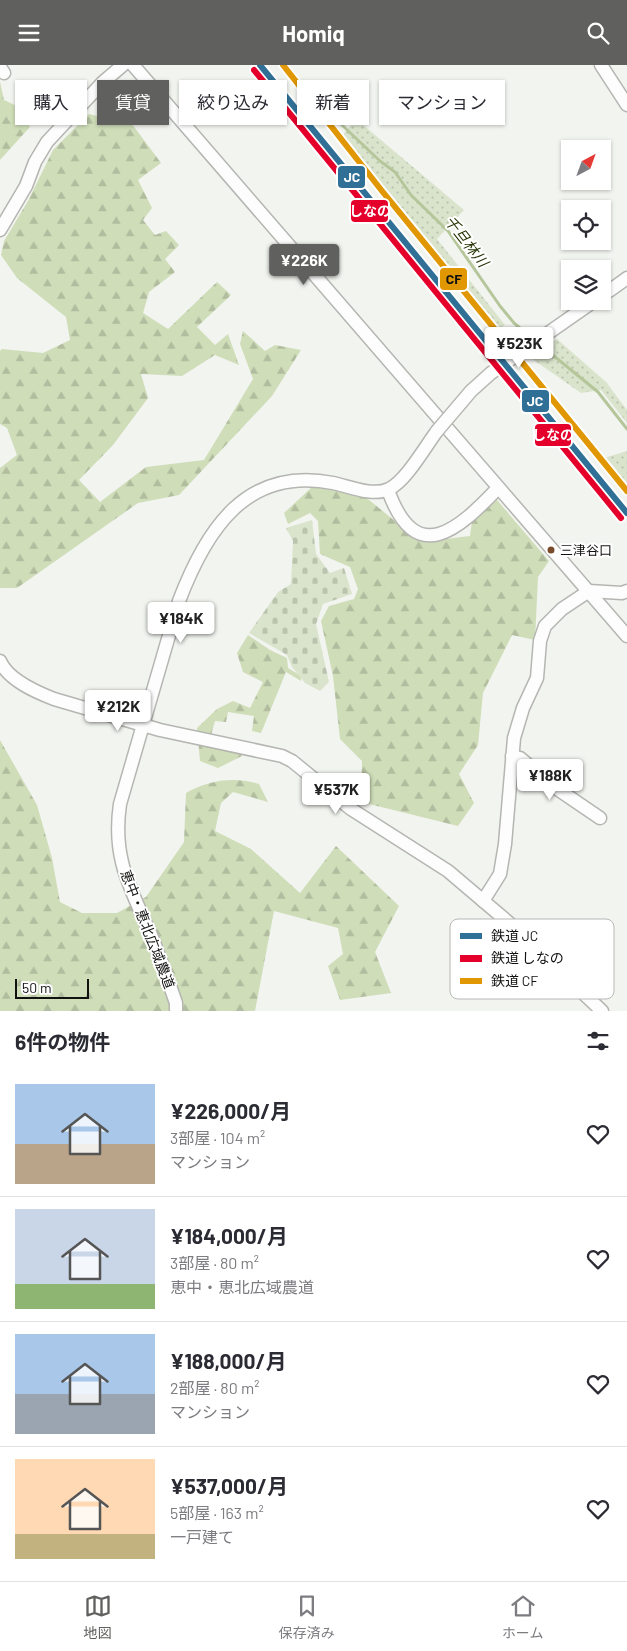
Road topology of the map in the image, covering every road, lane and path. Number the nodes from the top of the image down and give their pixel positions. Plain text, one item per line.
1 (123, 65) edge
2 (133, 65) edge
3 (601, 65) edge
4 (627, 105) edge
5 (0, 230) edge
6 (627, 278) edge
7 (611, 290) edge
8 (581, 310) edge
9 (498, 488) junction
10 (388, 490) junction
11 (589, 591) junction
12 (627, 591) edge
13 (627, 636) edge
14 (0, 661) edge
15 (144, 725) junction
16 (512, 756) junction
17 (600, 818) dead end
18 (483, 901) junction
19 (502, 919) edge
20 (589, 999) edge
21 (176, 1011) edge
22 (602, 1011) edge

1 - 5 street
2 - 9 street
3 - 4 street
6 - 7 street
8 - 10 street, bridge
9 - 10 street
9 - 11 street
10 - 15 street, 恵中・恵北広域農道
11 - 12 street
11 - 13 street
11 - 16 street
14 - 15 street
15 - 18 street
15 - 21 street, 恵中・恵北広域農道
16 - 17 street
16 - 18 street
18 - 19 street
20 - 22 street

